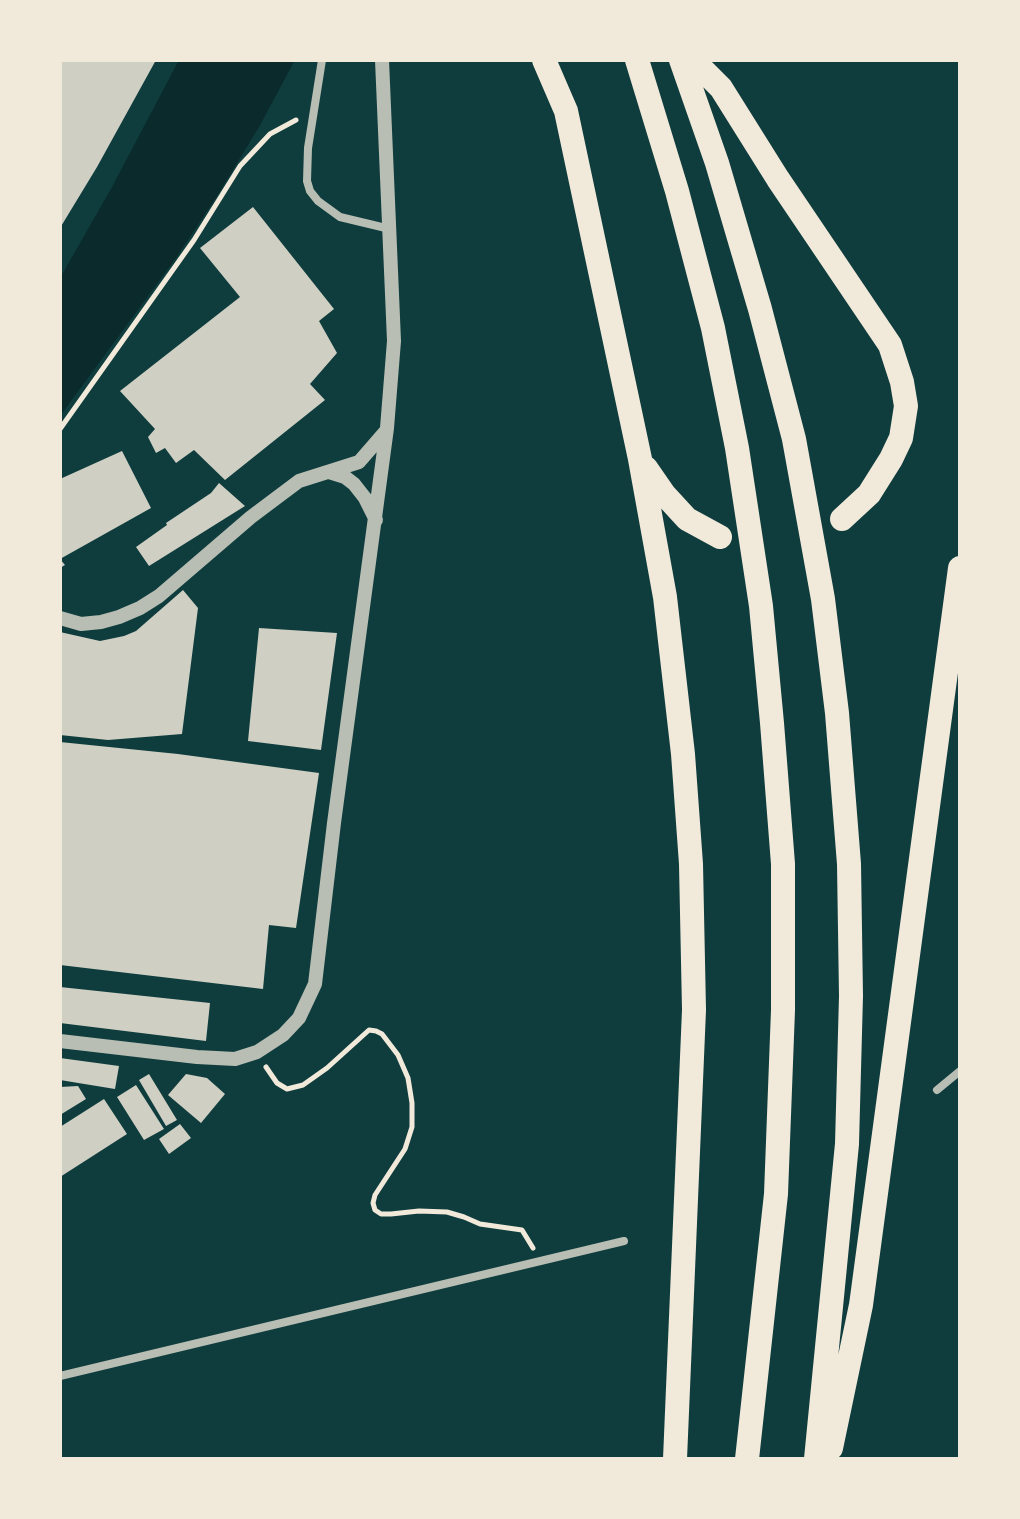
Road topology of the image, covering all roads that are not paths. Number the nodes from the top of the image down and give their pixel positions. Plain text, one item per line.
1 (322, 60) edge
2 (382, 60) edge
3 (544, 60) edge
4 (637, 60) edge
5 (681, 60) edge
6 (693, 60) edge
7 (390, 230) junction
8 (387, 428) junction
9 (640, 459) junction
10 (329, 472) junction
11 (842, 519) dead end
12 (376, 521) junction
13 (720, 537) dead end
14 (960, 568) edge
15 (60, 618) edge
16 (60, 1041) edge
17 (960, 1071) edge
18 (937, 1090) dead end
19 (624, 1241) dead end
20 (60, 1376) edge
21 (675, 1459) edge
22 (747, 1459) edge
23 (816, 1459) edge
24 (828, 1459) edge

1 - 7 street
2 - 7 street
3 - 9 highway
4 - 22 highway
5 - 23 highway
6 - 11 highway
7 - 8 street
8 - 10 street
8 - 12 street
9 - 13 highway
9 - 21 highway
10 - 12 street
10 - 15 street
12 - 16 street
14 - 24 highway
17 - 18 street
19 - 20 street

